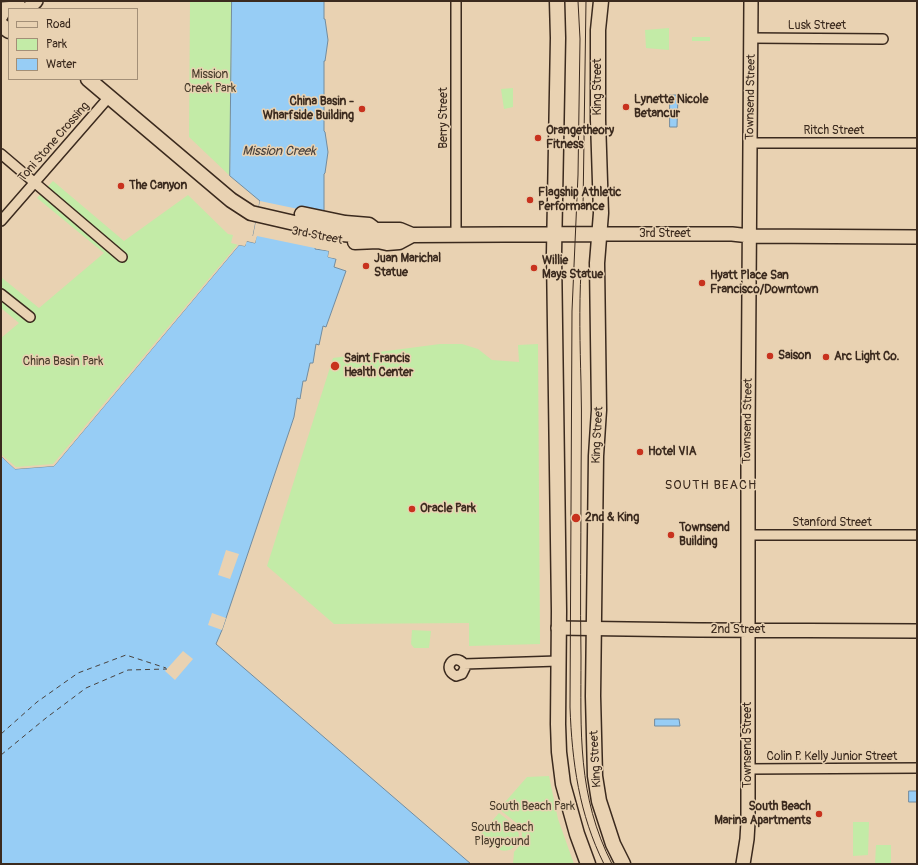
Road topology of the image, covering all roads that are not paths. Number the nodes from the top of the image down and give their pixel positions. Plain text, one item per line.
1 (9, 1) edge
2 (456, 1) edge
3 (557, 1) edge
4 (601, 1) edge
5 (751, 1) edge
6 (1, 16) edge
7 (751, 38) junction
8 (883, 39) dead end
9 (89, 80) edge
10 (109, 97) junction
11 (750, 143) junction
12 (917, 143) edge
13 (1, 154) edge
14 (35, 182) junction
15 (1, 221) edge
16 (317, 227) junction
17 (554, 233) junction
18 (456, 234) junction
19 (599, 234) junction
20 (412, 235) junction
21 (750, 236) junction
22 (917, 237) edge
23 (122, 257) dead end
24 (1, 294) edge
25 (30, 317) dead end
26 (748, 535) junction
27 (917, 536) edge
28 (558, 628) junction
29 (593, 629) junction
30 (747, 630) junction
31 (917, 631) edge
32 (558, 661) junction
33 (464, 664) dead end
34 (917, 768) edge
35 (748, 769) junction
36 (588, 864) edge
37 (623, 864) edge
38 (743, 864) edge

1 - 6 street
2 - 18 street, Berry Street
3 - 17 main road
4 - 19 main road, King Street
5 - 7 street, Townsend Street
7 - 8 street, Lusk Street
7 - 11 street, Townsend Street
9 - 10 main road, 3rd Street
10 - 14 street, Toni Stone Crossing
10 - 16 main road, 3rd Street
11 - 12 street, Ritch Street
11 - 21 street, Townsend Street
13 - 14 street
14 - 15 street, Toni Stone Crossing
14 - 23 street
16 - 20 main road, 3rd Street
16 - 20 main road, 3rd Street
17 - 18 main road, 3rd Street
17 - 19 main road, 3rd Street
17 - 28 main road
18 - 20 main road, 3rd Street
19 - 21 street, 3rd Street
19 - 29 main road, King Street
21 - 22 street, 3rd Street
21 - 26 street, Townsend Street
24 - 25 street
26 - 27 street, Stanford Street
26 - 30 street, Townsend Street
28 - 29 street, 2nd Street
28 - 32 main road
29 - 30 street, 2nd Street
29 - 37 main road, King Street
30 - 31 street, 2nd Street
30 - 35 street, Townsend Street
32 - 33 street
32 - 36 main road
34 - 35 street, Colin P. Kelly Junior Street
35 - 38 street, Townsend Street

